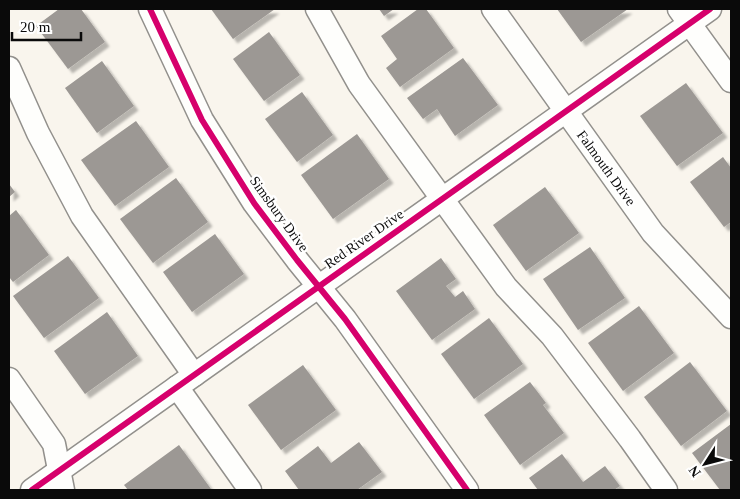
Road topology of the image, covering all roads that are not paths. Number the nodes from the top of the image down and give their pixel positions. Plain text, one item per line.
1 (150, 9) edge
2 (317, 9) edge
3 (493, 9) edge
4 (710, 9) edge
5 (684, 16) edge
6 (9, 68) edge
7 (731, 81) edge
8 (565, 111) junction
9 (442, 198) junction
10 (318, 286) junction
11 (731, 317) edge
12 (9, 379) edge
13 (185, 381) junction
14 (61, 481) edge
15 (32, 490) edge
16 (250, 490) edge
17 (467, 490) edge
18 (666, 490) edge

1 - 10 street, Simsbury Drive
2 - 9 street
3 - 8 street, Falmouth Drive
4 - 5 street, Red River Drive
5 - 7 street
5 - 8 street, Red River Drive
6 - 13 street
8 - 9 street, Red River Drive
8 - 11 street, Falmouth Drive
9 - 10 street, Red River Drive
9 - 18 street
10 - 13 street, Red River Drive
10 - 17 street, Simsbury Drive
12 - 14 street
13 - 14 street, Red River Drive
13 - 16 street
14 - 15 street, Red River Drive

